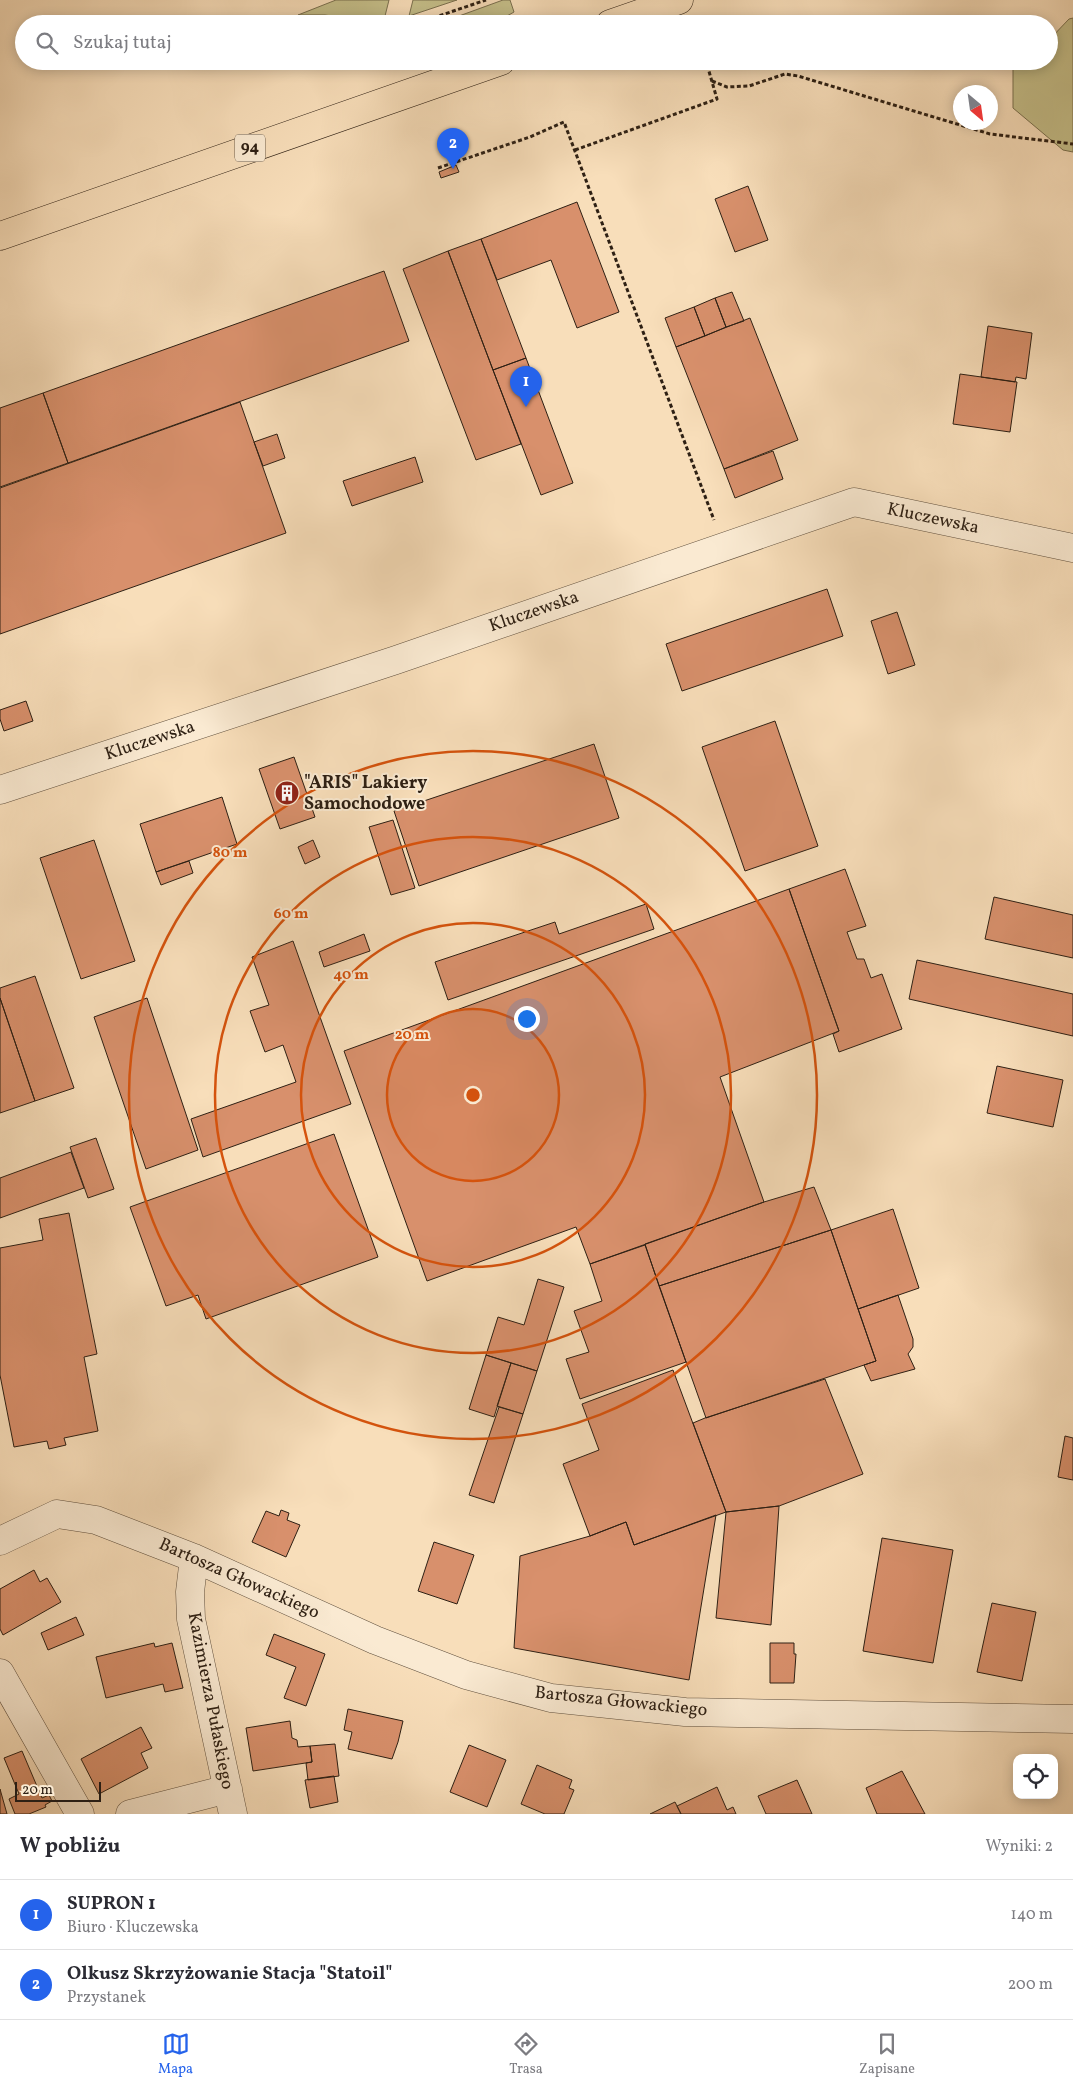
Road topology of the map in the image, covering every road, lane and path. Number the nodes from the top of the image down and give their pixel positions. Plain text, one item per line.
1 (486, 0) edge
2 (679, 0) edge
3 (442, 15) edge
4 (636, 15) edge
5 (476, 70) edge
6 (709, 70) edge
7 (712, 81) junction
8 (1073, 144) edge
9 (575, 150) junction
10 (438, 168) dead end
11 (0, 236) edge
12 (724, 547) junction
13 (1073, 548) edge
14 (0, 790) edge
15 (0, 1541) edge
16 (194, 1558) junction
17 (0, 1673) edge
18 (1073, 1719) edge
19 (231, 1802) edge
20 (80, 1814) edge
21 (130, 1814) edge

1 - 3 path
2 - 4 main road
5 - 11 main road, 94
6 - 7 path
7 - 8 path
7 - 9 path
9 - 10 path
9 - 12 path
12 - 13 street, Kluczewska
12 - 14 street, Kluczewska
15 - 16 street, Bartosza Głowackiego
16 - 18 street, Bartosza Głowackiego
16 - 19 street, Kazimierza Pułaskiego
17 - 20 street
19 - 21 street

